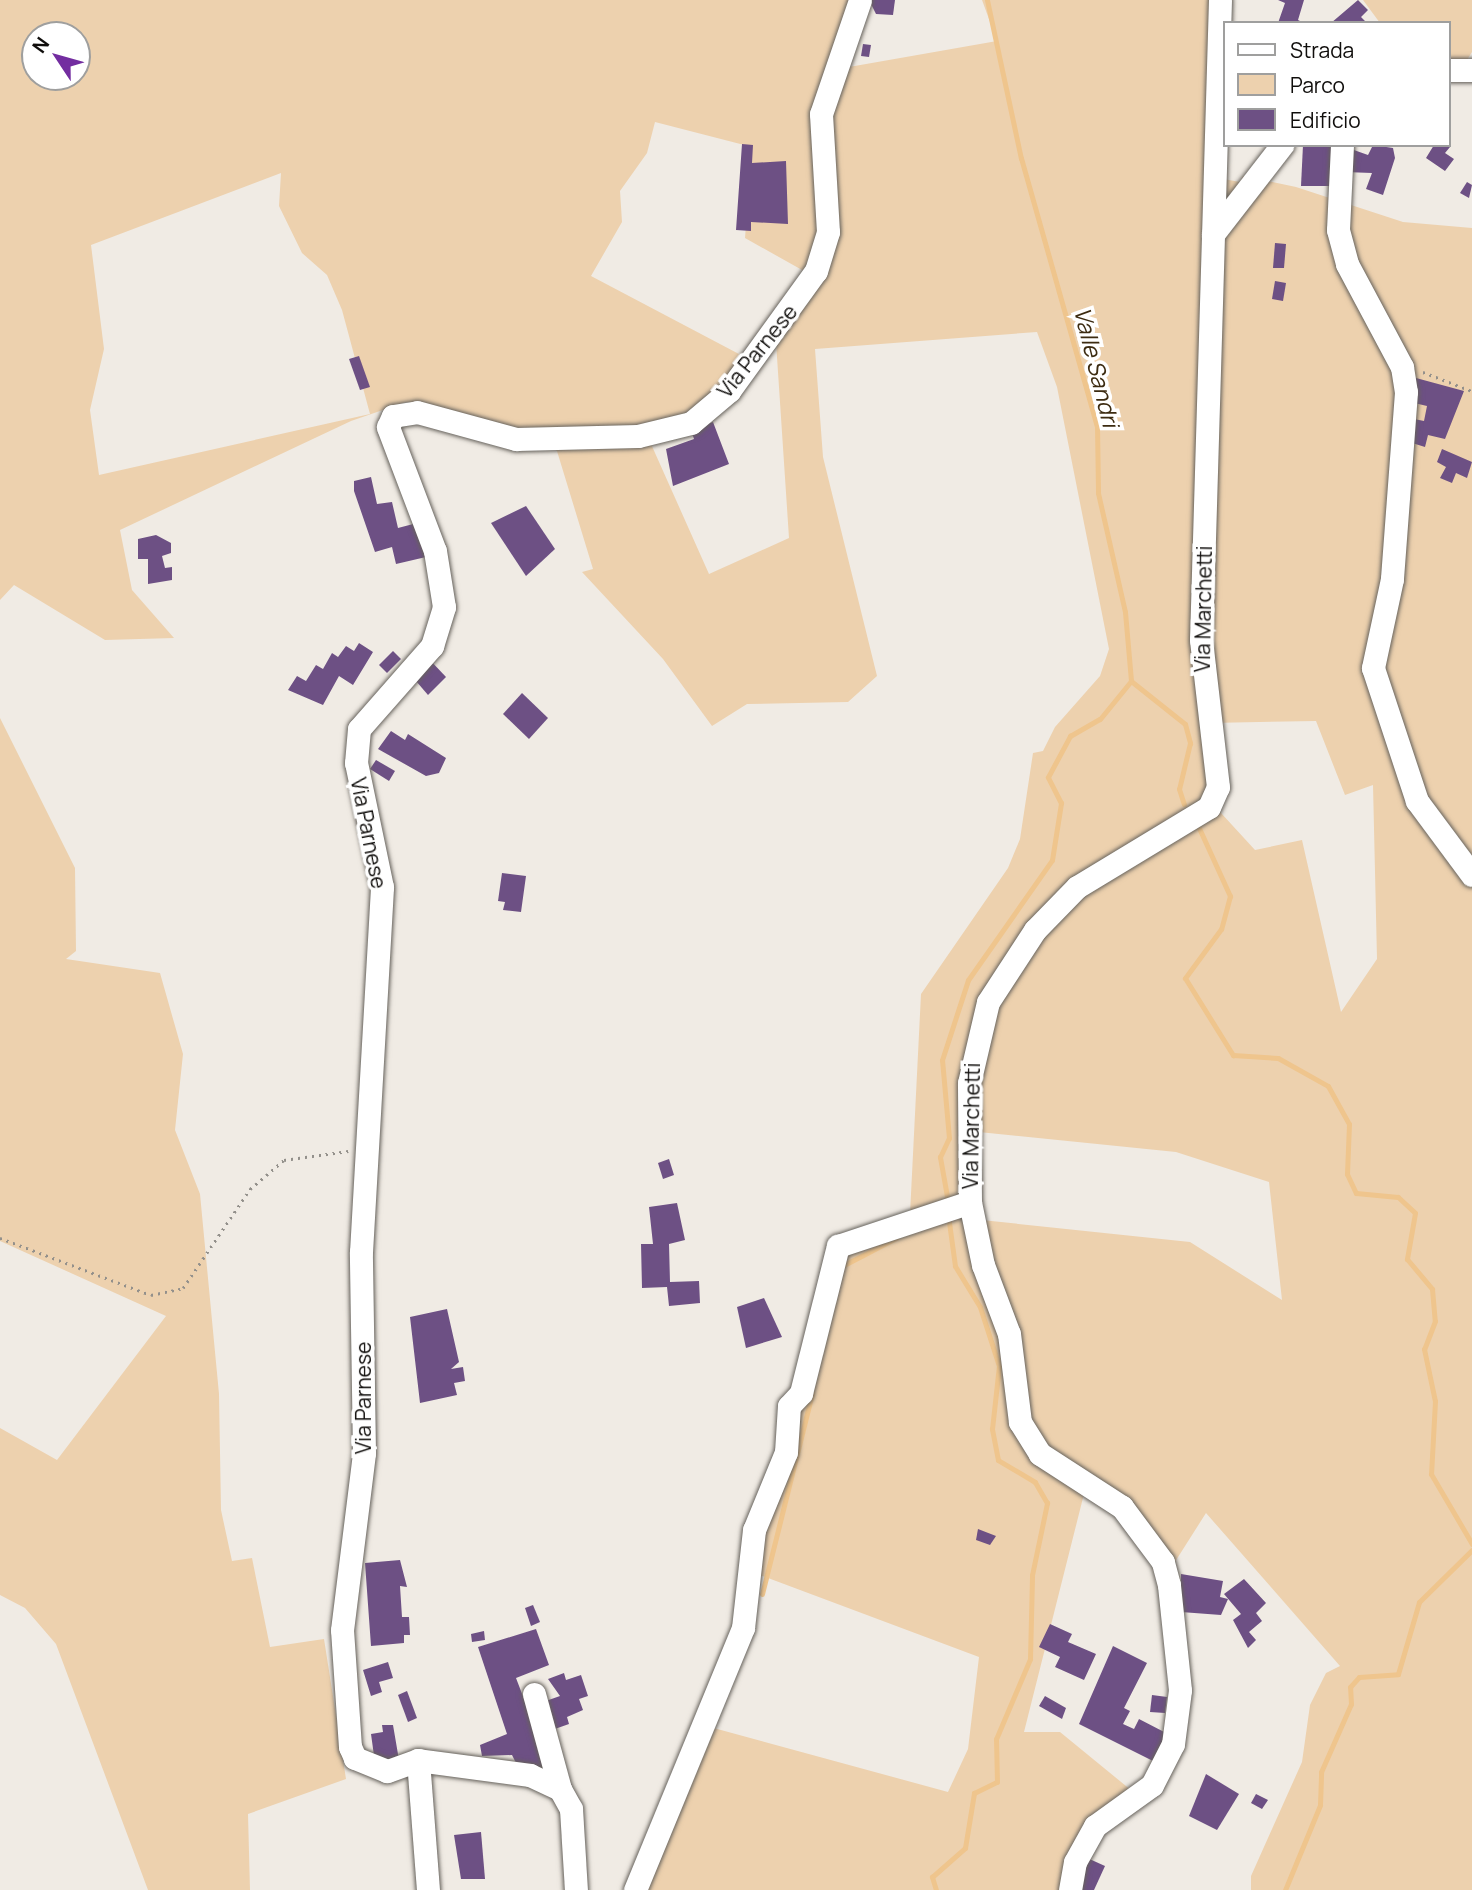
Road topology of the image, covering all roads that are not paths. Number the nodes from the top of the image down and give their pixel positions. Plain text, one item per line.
1 (860, 0) edge
2 (1220, 0) edge
3 (1451, 70) edge
4 (1472, 71) edge
5 (1280, 147) edge
6 (1342, 147) edge
7 (1213, 234) junction
8 (1472, 875) edge
9 (954, 1208) junction
10 (534, 1694) dead end
11 (418, 1760) junction
12 (560, 1789) junction
13 (428, 1890) edge
14 (576, 1890) edge
15 (635, 1890) edge
16 (1070, 1890) edge

1 - 11 street, Via Parnese
2 - 7 street, Via Marchetti
3 - 4 street
5 - 7 street
6 - 8 street
7 - 9 street, Via Marchetti
9 - 15 street
9 - 16 street, Via Marchetti
10 - 12 street
11 - 12 street, Via Parnese
11 - 13 street
12 - 14 street

